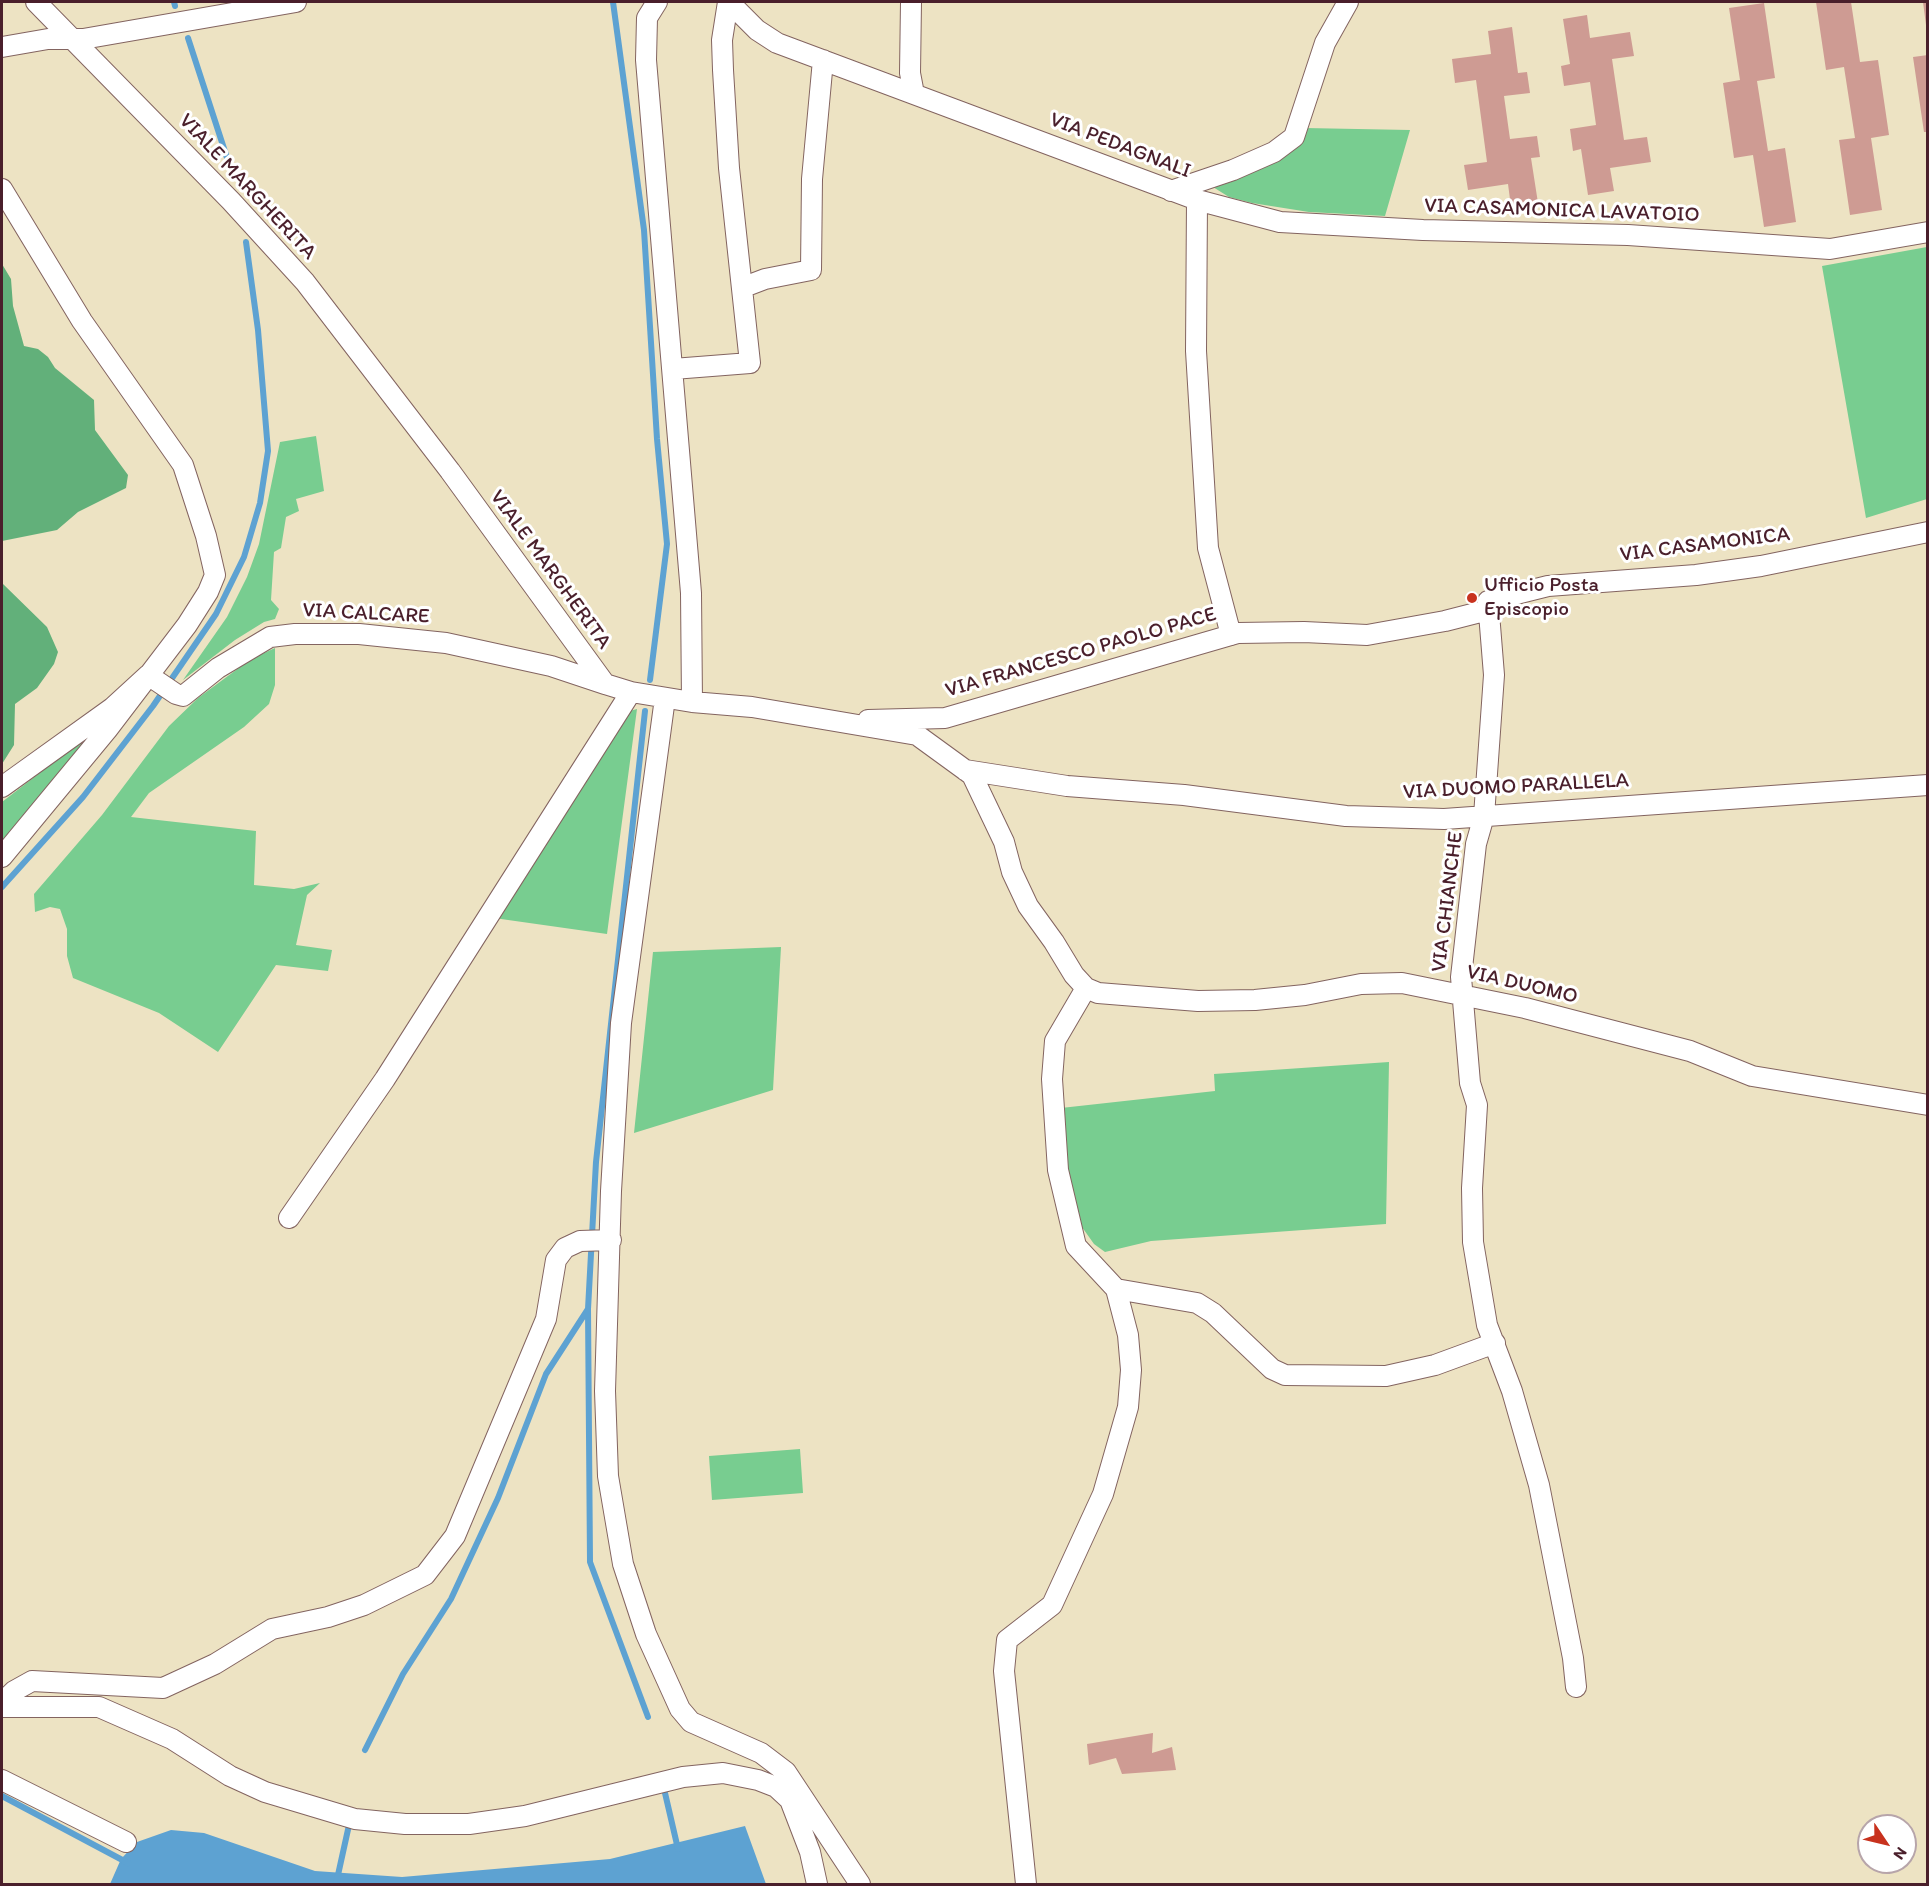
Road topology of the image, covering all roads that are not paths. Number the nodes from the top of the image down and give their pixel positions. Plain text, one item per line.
1 (36, 2) edge
2 (296, 2) edge
3 (657, 2) edge
4 (728, 2) edge
5 (911, 2) edge
6 (1348, 2) edge
7 (72, 38) junction
8 (2, 47) edge
9 (823, 60) junction
10 (914, 94) junction
11 (2, 189) edge
12 (1171, 191) junction
13 (1197, 200) junction
14 (1928, 232) edge
15 (744, 287) junction
16 (673, 369) junction
17 (1928, 532) edge
18 (1488, 605) junction
19 (1231, 635) junction
20 (152, 678) junction
21 (605, 684) junction
22 (631, 692) junction
23 (665, 698) junction
24 (692, 702) junction
25 (829, 720) junction
26 (965, 770) junction
27 (1928, 785) edge
28 (2, 787) edge
29 (1484, 816) junction
30 (2, 857) edge
31 (1092, 990) junction
32 (1461, 994) junction
33 (1928, 1105) edge
34 (289, 1218) dead end
35 (606, 1240) junction
36 (1116, 1289) junction
37 (1495, 1343) junction
38 (1576, 1687) dead end
39 (2, 1703) edge
40 (2, 1707) edge
41 (2, 1780) edge
42 (795, 1796) junction
43 (126, 1842) dead end
44 (851, 1875) edge
45 (817, 1884) edge
46 (860, 1884) edge
47 (1026, 1884) edge

1 - 7 street, VIALE MARGHERITA
2 - 7 street
3 - 16 street
4 - 9 street, VIA PEDAGNALI
4 - 15 street
5 - 10 street
6 - 12 street
7 - 8 street
7 - 21 street, VIALE MARGHERITA
9 - 10 street, VIA PEDAGNALI
9 - 15 street
10 - 12 street, VIA PEDAGNALI
11 - 20 street
12 - 13 street, VIA PEDAGNALI
13 - 14 street, VIA CASAMONICA LAVATOIO
13 - 19 street, VIA PEDAGNALI
15 - 16 street
16 - 24 street
17 - 18 street, VIA CASAMONICA
18 - 19 street, VIA FRANCESCO PAOLO PACE
18 - 29 street, VIA CHIANCHE
19 - 25 street, VIA FRANCESCO PAOLO PACE
20 - 21 street, VIA CALCARE
20 - 28 street
20 - 30 street
21 - 22 street, VIALE MARGHERITA
22 - 23 street, VIALE MARGHERITA
22 - 34 street
23 - 24 street, VIALE MARGHERITA
23 - 35 street
24 - 25 street, VIALE MARGHERITA
25 - 26 street, VIALE MARGHERITA
26 - 29 street, VIA DUOMO PARALLELA
26 - 31 street, VIALE MARGHERITA
27 - 29 street, VIA DUOMO PARALLELA
29 - 32 street, VIA CHIANCHE
31 - 32 street, VIA DUOMO
31 - 36 street
32 - 33 street, VIA DUOMO
32 - 37 street, VIA CHIANCHE
35 - 39 street
35 - 42 street
36 - 37 street
36 - 47 street
37 - 38 street, VIA CHIANCHE
40 - 42 street
41 - 43 street
42 - 44 street
42 - 45 street
44 - 46 street

